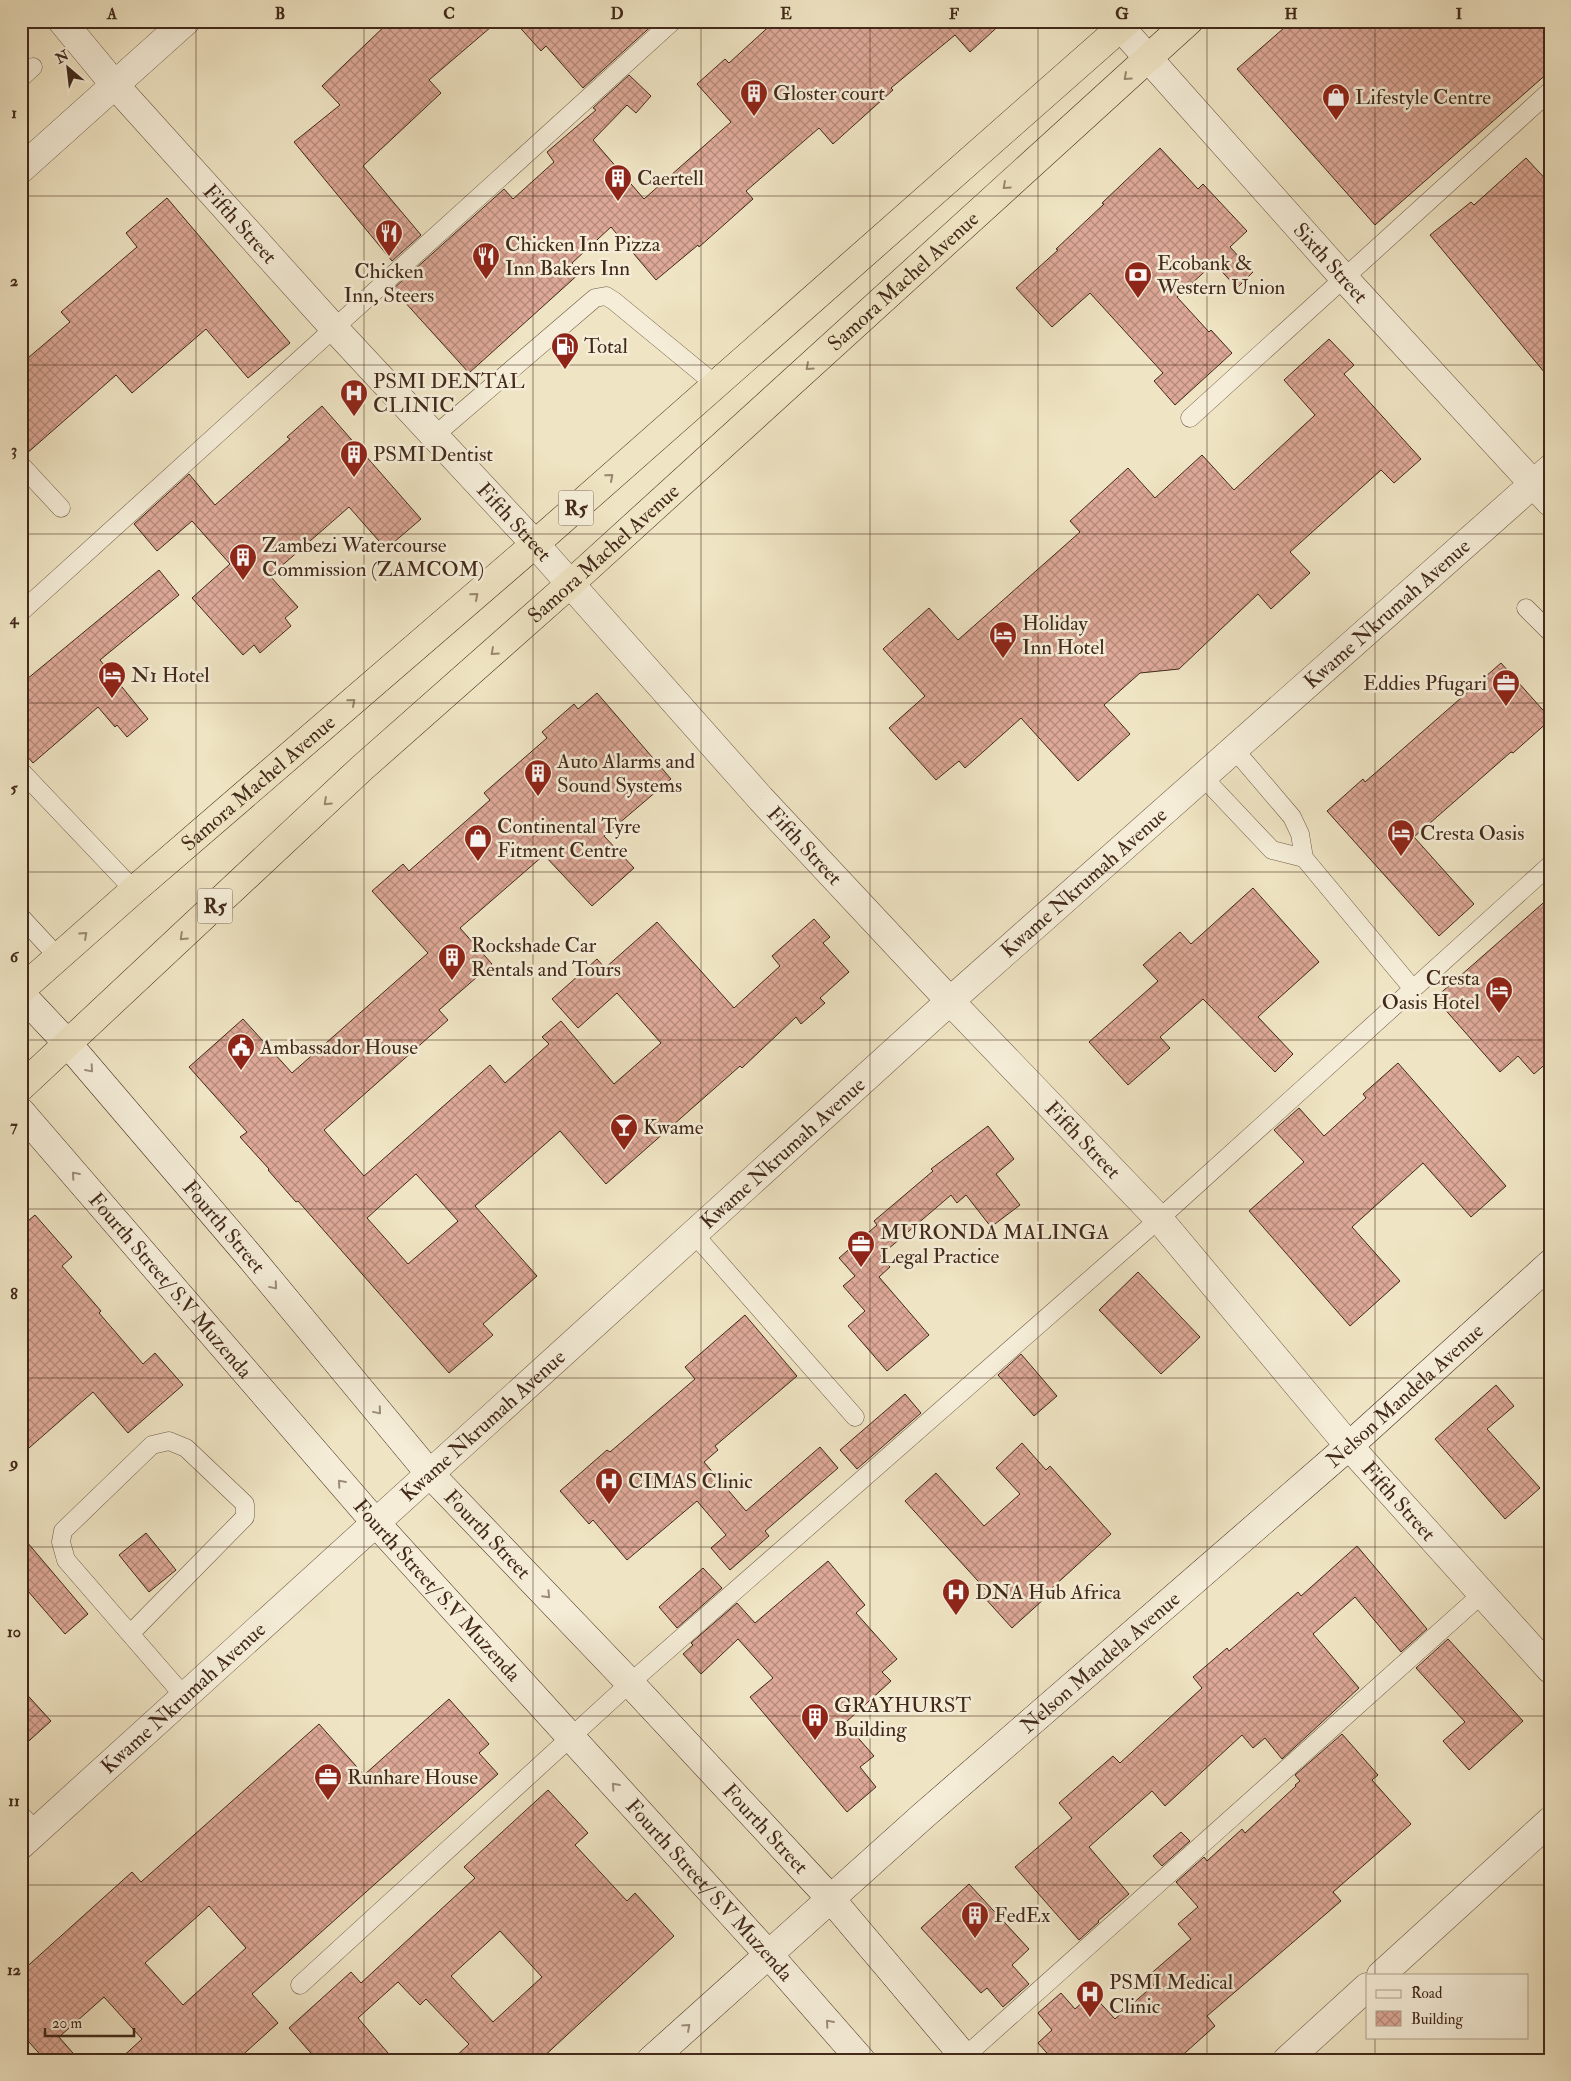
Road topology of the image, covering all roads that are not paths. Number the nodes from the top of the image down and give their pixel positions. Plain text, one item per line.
1 (62, 21) edge
2 (186, 21) edge
3 (673, 21) edge
4 (1189, 21) edge
5 (1121, 24) edge
6 (1148, 58) junction
7 (114, 84) junction
8 (1550, 91) edge
9 (21, 169) edge
10 (1344, 278) junction
11 (334, 328) junction
12 (716, 385) junction
13 (1190, 418) dead end
14 (434, 436) junction
15 (21, 465) edge
16 (1544, 485) edge
17 (61, 508) dead end
18 (535, 544) junction
19 (570, 584) junction
20 (1526, 608) dead end
21 (21, 612) edge
22 (1550, 632) edge
23 (1234, 749) junction
24 (21, 771) edge
25 (1203, 777) junction
26 (1304, 858) junction
27 (1550, 865) edge
28 (134, 890) junction
29 (21, 917) edge
30 (59, 958) junction
31 (1413, 989) junction
32 (21, 990) edge
33 (21, 994) edge
34 (950, 1001) junction
35 (69, 1044) junction
36 (21, 1088) edge
37 (21, 1112) edge
38 (1159, 1219) junction
39 (694, 1234) junction
40 (1550, 1264) edge
41 (855, 1417) dead end
42 (1349, 1446) junction
43 (430, 1474) junction
44 (375, 1522) junction
45 (1482, 1594) junction
46 (130, 1634) junction
47 (1550, 1669) edge
48 (630, 1682) junction
49 (184, 1696) junction
50 (571, 1738) junction
51 (1550, 1821) edge
52 (26, 1830) edge
53 (831, 1899) junction
54 (769, 1955) junction
55 (1382, 1974) edge
56 (300, 1985) dead end
57 (1366, 1988) edge
58 (964, 2059) edge
59 (651, 2060) edge
60 (861, 2060) edge
61 (1287, 2060) edge

1 - 7 street, Fifth Street
2 - 7 street
3 - 11 lane
4 - 6 highway, Samora Machel Avenue / R5
5 - 6 street, Sixth Street
5 - 12 highway, Samora Machel Avenue / R5
6 - 10 street, Sixth Street
6 -> 19 highway, Samora Machel Avenue / R5
7 - 9 street
7 - 11 street, Fifth Street
8 - 10 lane
10 - 13 lane
10 - 16 street, Sixth Street
11 - 14 street, Fifth Street
11 - 21 lane
12 - 14 lane
18 -> 12 highway, Samora Machel Avenue / R5
14 - 18 street, Fifth Street
15 - 17 lane
16 - 23 street, Kwame Nkrumah Avenue
18 - 19 street, Fifth Street
28 -> 18 highway, Samora Machel Avenue / R5
19 - 34 street, Fifth Street
19 -> 35 highway, Samora Machel Avenue / R5
20 - 22 lane
23 - 25 street, Kwame Nkrumah Avenue
23 - 26 lane
24 - 28 lane
25 - 26 lane
25 - 34 street, Kwame Nkrumah Avenue
26 - 31 lane
27 - 31 lane
30 -> 28 highway, Samora Machel Avenue / R5
29 - 30 lane
30 - 32 highway, Samora Machel Avenue / R5
31 - 38 lane
33 - 35 street, Fourth Street
34 - 38 street, Fifth Street
34 - 39 street, Kwame Nkrumah Avenue
35 - 36 highway, Samora Machel Avenue / R5
35 -> 43 street, Fourth Street
44 -> 37 street, Fourth Street/ S.V Muzenda
38 - 42 street, Fifth Street
38 - 48 lane
39 - 41 lane
39 - 43 street, Kwame Nkrumah Avenue
40 - 42 street, Nelson Mandela Avenue
42 - 45 street, Fifth Street
42 - 53 street, Nelson Mandela Avenue
43 - 44 street, Kwame Nkrumah Avenue
43 -> 48 street, Fourth Street
44 - 49 street, Kwame Nkrumah Avenue
44 - 50 street, Fourth Street/ S.V Muzenda
45 - 47 street, Fifth Street
45 - 58 lane
46 - 46 lane
46 - 49 lane
48 - 50 lane
48 - 53 street, Fourth Street
49 - 52 street, Kwame Nkrumah Avenue
54 -> 50 street, Fourth Street/ S.V Muzenda
50 - 56 lane
51 - 55 street
53 - 54 street, Nelson Mandela Avenue
53 - 58 street, Fourth Street
59 -> 54 street, Nelson Mandela Avenue
60 -> 54 street, Fourth Street/ S.V Muzenda
57 - 61 street

